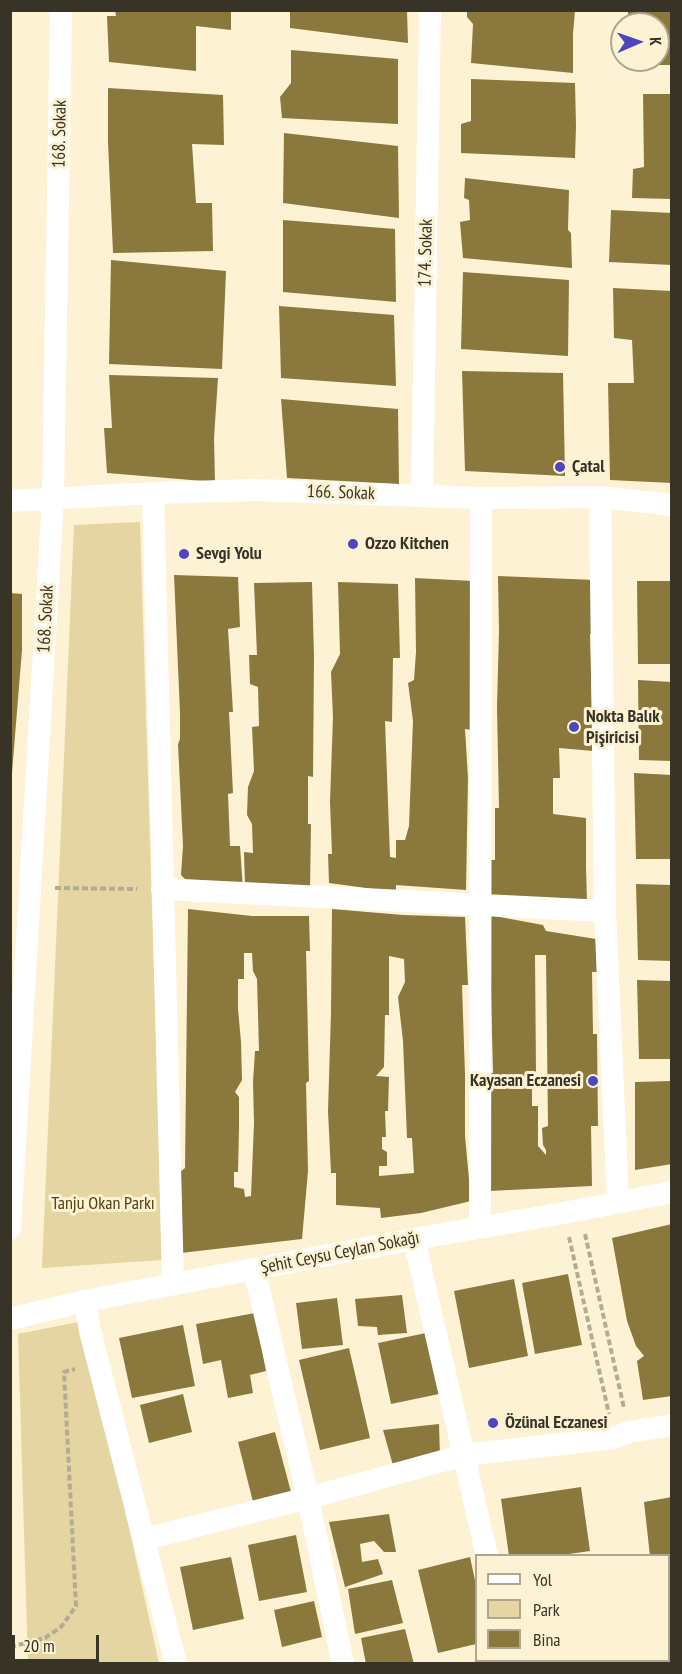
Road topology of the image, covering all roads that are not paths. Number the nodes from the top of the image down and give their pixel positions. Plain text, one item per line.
1 (62, 10) edge
2 (430, 10) edge
3 (153, 493) junction
4 (422, 496) junction
5 (600, 496) junction
6 (53, 498) junction
7 (481, 498) junction
8 (10, 501) edge
9 (672, 504) edge
10 (162, 889) junction
11 (479, 904) junction
12 (605, 911) junction
13 (672, 1192) edge
14 (618, 1202) junction
15 (480, 1227) junction
16 (10, 1228) edge
17 (414, 1239) junction
18 (254, 1269) junction
19 (173, 1284) junction
20 (85, 1301) junction
21 (10, 1319) edge
22 (672, 1425) edge
23 (464, 1455) junction
24 (308, 1498) junction
25 (145, 1539) junction
26 (486, 1554) edge
27 (176, 1664) edge
28 (343, 1664) edge

1 - 6 street, 168. Sokak
2 - 4 street, 174. Sokak
3 - 4 street, 166. Sokak
3 - 6 street, 166. Sokak
3 - 10 street
4 - 7 street, 166. Sokak
5 - 7 street, 166. Sokak
5 - 9 street, 166. Sokak
5 - 12 street
6 - 8 street, 166. Sokak
6 - 16 street, 168. Sokak
7 - 11 street
10 - 11 street
10 - 19 street
11 - 12 street
11 - 15 street
12 - 14 street
13 - 14 street, Şehit Ceysu Ceylan Sokağı
14 - 15 street, Şehit Ceysu Ceylan Sokağı
15 - 17 street, Şehit Ceysu Ceylan Sokağı
17 - 18 street, Şehit Ceysu Ceylan Sokağı
17 - 23 street
18 - 19 street, Şehit Ceysu Ceylan Sokağı
18 - 24 street
19 - 20 street, Şehit Ceysu Ceylan Sokağı
20 - 21 street, Şehit Ceysu Ceylan Sokağı
20 - 25 street
22 - 23 street
23 - 24 street
23 - 26 street
24 - 25 street
24 - 28 street
25 - 27 street

